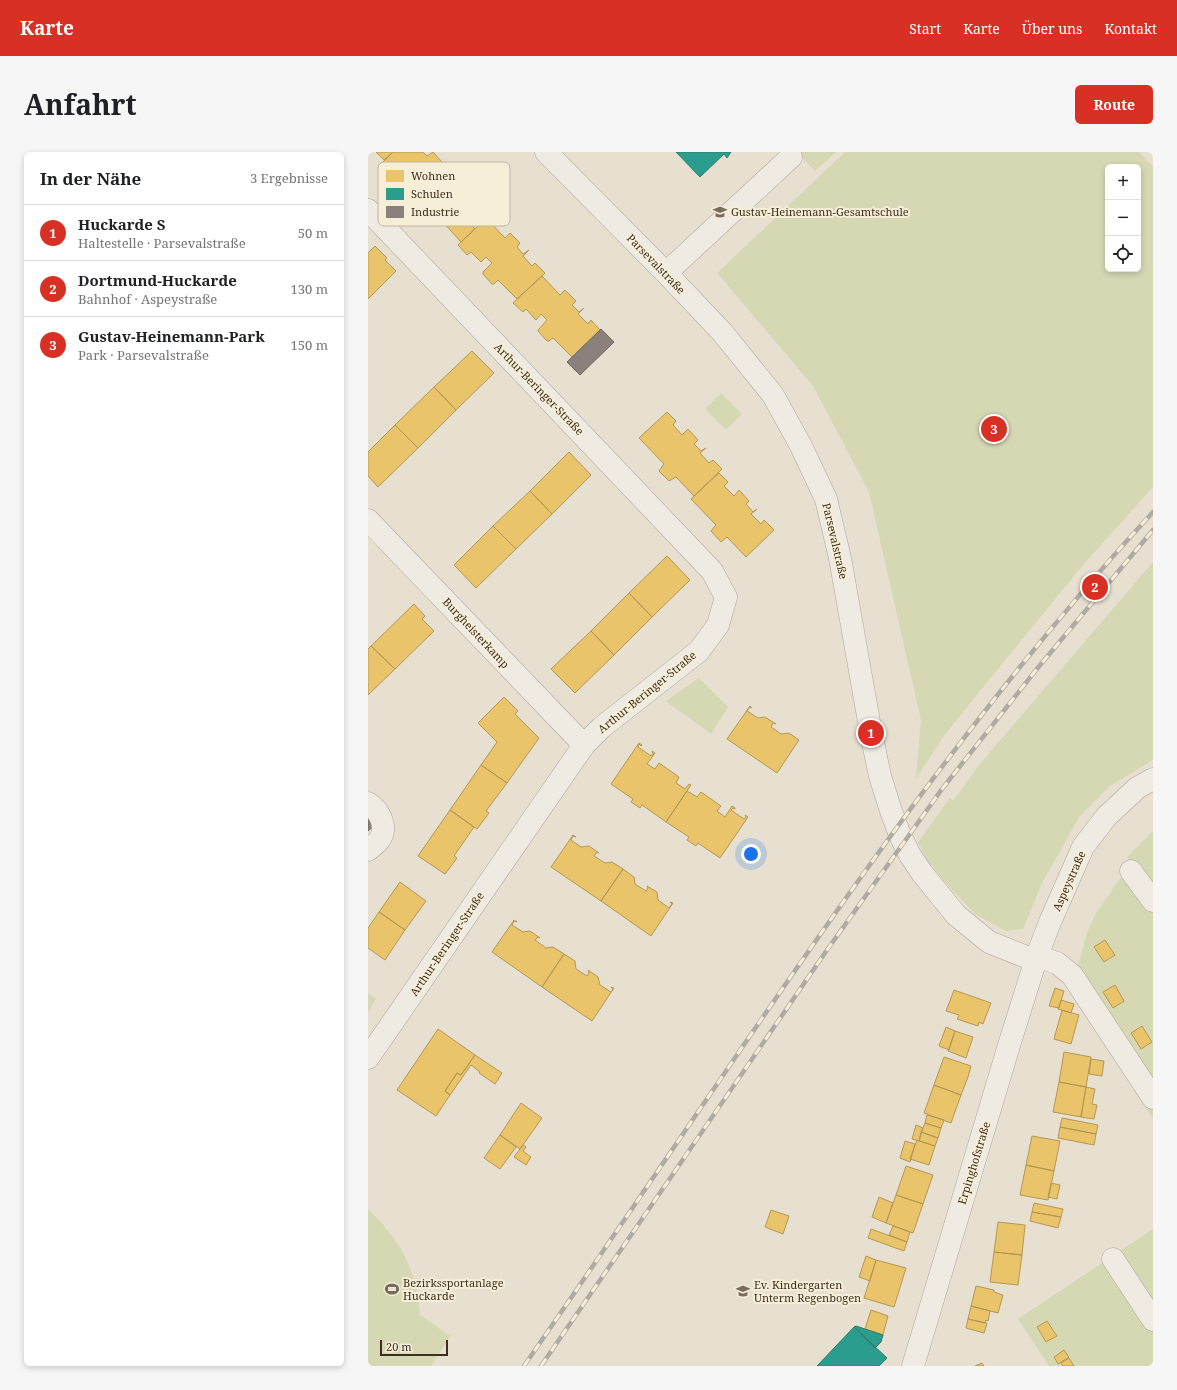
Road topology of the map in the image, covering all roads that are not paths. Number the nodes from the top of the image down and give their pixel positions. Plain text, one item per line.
1 (546, 152) edge
2 (791, 156) dead end
3 (368, 210) edge
4 (378, 220) edge
5 (383, 226) edge
6 (666, 273) junction
7 (368, 520) edge
8 (584, 745) junction
9 (1153, 779) edge
10 (368, 803) edge
11 (368, 850) edge
12 (1131, 872) dead end
13 (1153, 901) edge
14 (1036, 958) junction
15 (368, 1058) edge
16 (1153, 1098) edge
17 (1113, 1259) dead end
18 (1153, 1320) edge
19 (913, 1366) edge

1 - 6 street, Parsevalstraße
2 - 6 street
3 - 4 street, Arthur-Beringer-Straße
5 - 8 street, Arthur-Beringer-Straße
6 - 14 street, Parsevalstraße
7 - 8 street, Burgheisterkamp
8 - 15 street, Arthur-Beringer-Straße
9 - 14 street, Aspeystraße
10 - 11 street
12 - 13 street
14 - 16 street, Parsevalstraße
14 - 19 street, Erpinghofstraße
17 - 18 street

